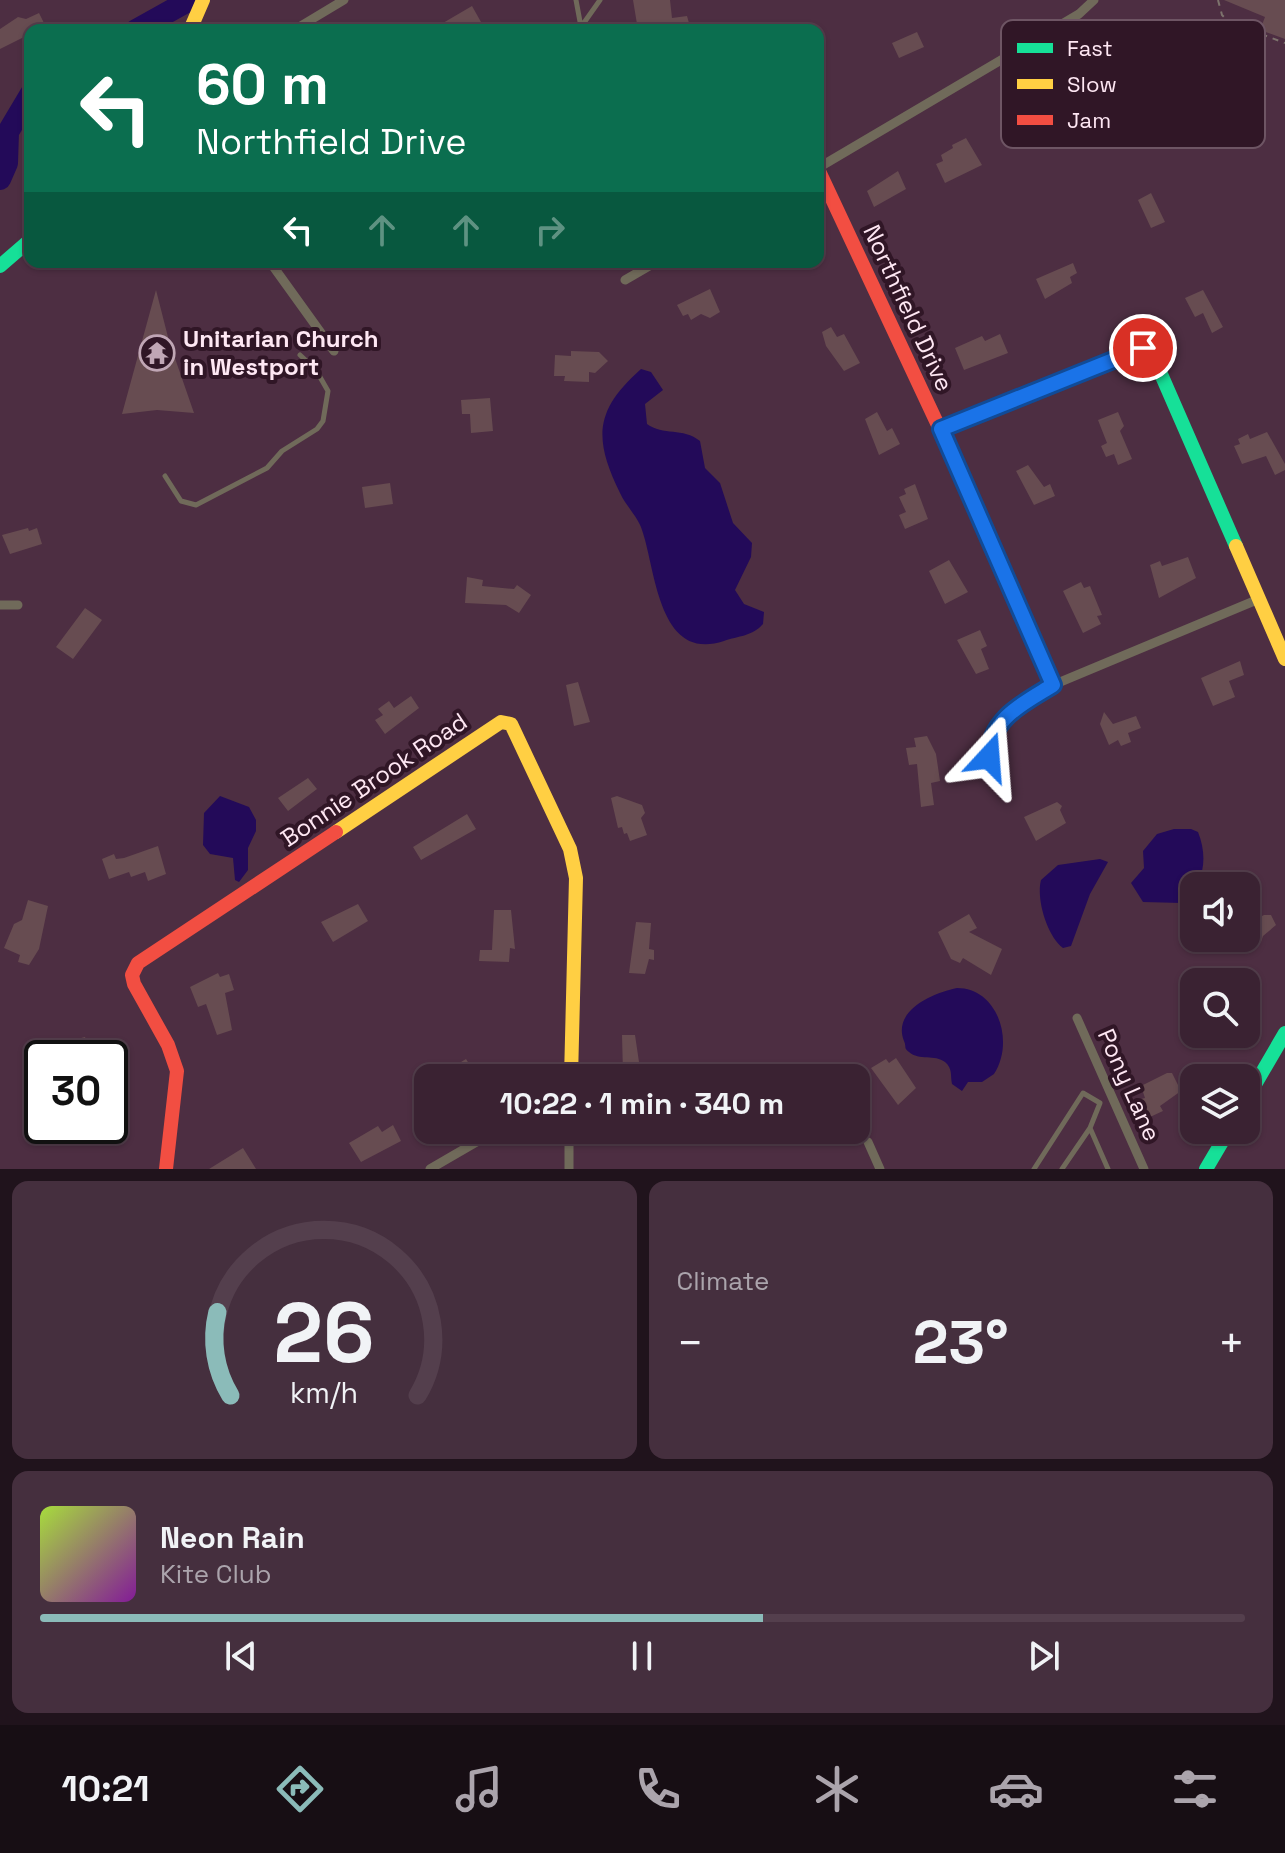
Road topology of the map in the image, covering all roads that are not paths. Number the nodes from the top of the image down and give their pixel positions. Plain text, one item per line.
1 (344, 0) edge
2 (576, 0) edge
3 (600, 0) edge
4 (1094, 0) edge
5 (203, 2) edge
6 (1069, 20) edge
7 (193, 24) edge
8 (304, 24) edge
9 (580, 24) edge
10 (584, 24) edge
11 (1001, 60) edge
12 (824, 164) edge
13 (824, 181) edge
14 (24, 245) edge
15 (0, 266) edge
16 (274, 268) edge
17 (646, 268) edge
18 (625, 280) dead end
19 (334, 351) dead end
20 (300, 355) dead end
21 (941, 429) junction
22 (165, 476) dead end
23 (1259, 599) junction
24 (0, 605) edge
25 (18, 605) dead end
26 (1285, 659) edge
27 (1053, 685) junction
28 (989, 757) dead end
29 (1077, 1018) dead end
30 (1285, 1033) edge
31 (571, 1064) edge
32 (1260, 1076) edge
33 (1090, 1128) junction
34 (473, 1144) edge
35 (569, 1144) edge
36 (1221, 1144) edge
37 (870, 1146) dead end
38 (1068, 1159) junction
39 (166, 1169) edge
40 (430, 1169) edge
41 (569, 1169) edge
42 (880, 1169) edge
43 (1034, 1169) edge
44 (1062, 1169) edge
45 (1072, 1169) edge
46 (1108, 1169) edge
47 (1144, 1169) edge
48 (1206, 1169) edge

1 - 8 street
2 - 9 lane
3 - 10 lane
4 - 6 street
5 - 7 street
11 - 12 street
13 - 21 street, Northfield Drive
14 - 15 street
16 - 19 street
17 - 18 street
20 - 22 lane
21 - 23 street
21 - 27 street, Northfield Drive
23 - 26 street
23 - 27 street
24 - 25 street
27 - 28 street
29 - 47 street, Pony Lane
30 - 32 street
31 - 39 street, Bonnie Brook Road
33 - 38 lane
33 - 43 lane
33 - 46 lane
34 - 40 street
35 - 41 street
36 - 48 street
37 - 42 street
38 - 44 lane
38 - 45 lane

